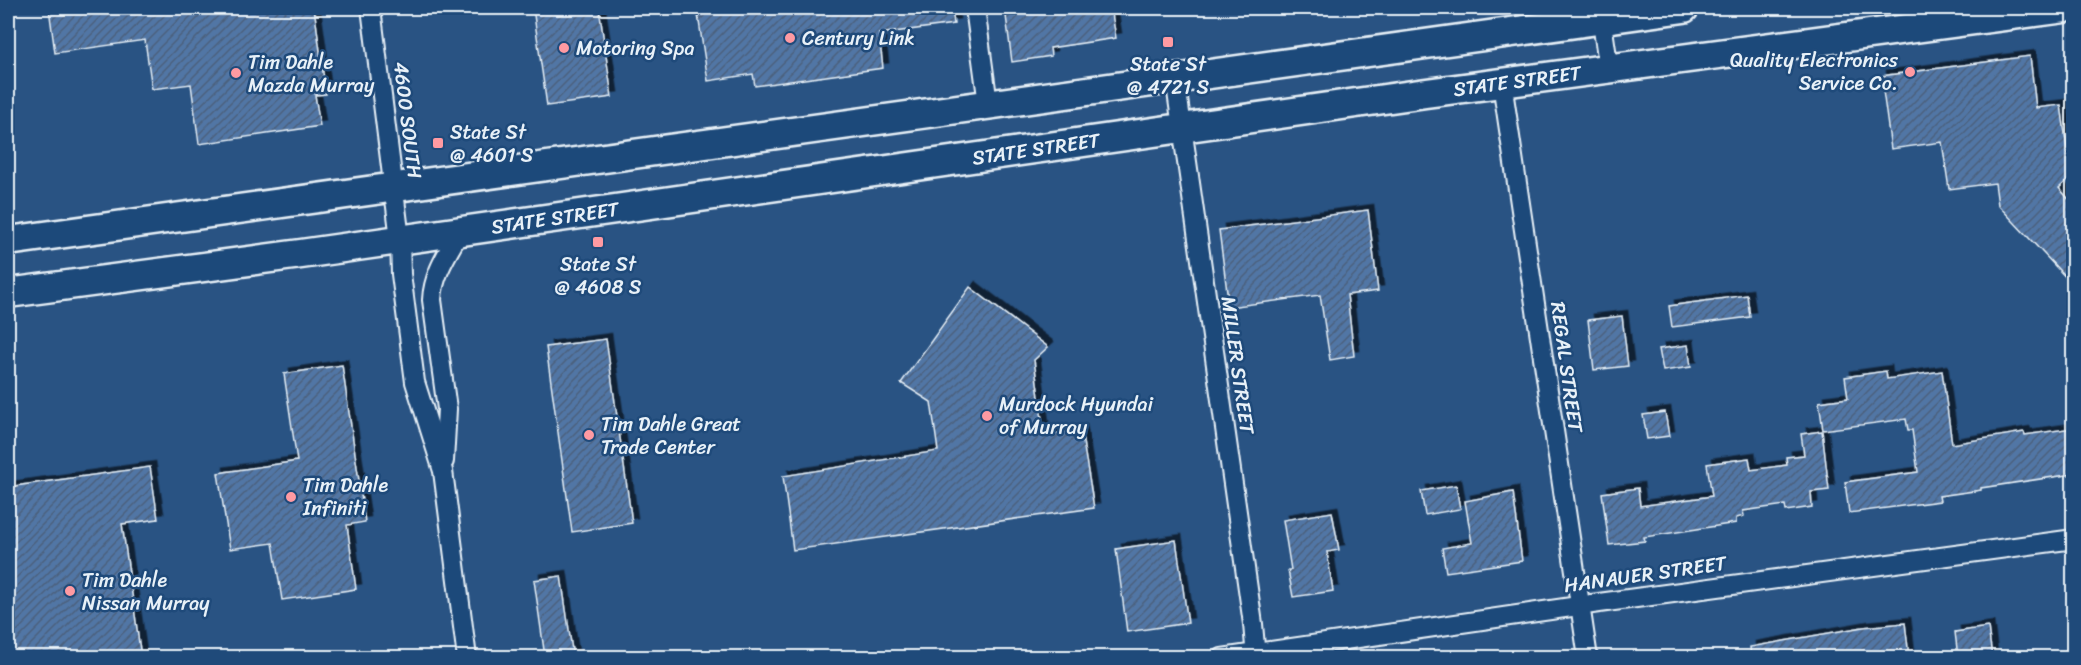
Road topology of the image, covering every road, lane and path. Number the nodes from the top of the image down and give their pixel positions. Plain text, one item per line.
1 (370, 8) edge
2 (975, 8) edge
3 (1684, 8) edge
4 (2065, 8) edge
5 (1601, 13) edge
6 (1609, 70) junction
7 (1175, 78) junction
8 (1502, 83) junction
9 (988, 104) junction
10 (1182, 129) junction
11 (393, 187) junction
12 (460, 231) junction
13 (400, 239) junction
14 (8, 241) edge
15 (8, 292) edge
16 (443, 471) junction
17 (2073, 539) edge
18 (1579, 606) junction
19 (1255, 655) edge
20 (467, 657) edge
21 (1222, 657) edge
22 (1588, 657) edge

1 - 11 street, 4600 SOUTH
2 - 9 street
3 - 5 main road
4 - 6 main road, STATE STREET
5 - 6 street
5 - 7 main road
6 - 8 main road, STATE STREET
7 - 9 main road
7 - 10 street, MILLER STREET
8 - 10 main road, STATE STREET
8 - 18 street, REGAL STREET
9 - 11 main road
10 - 12 main road, STATE STREET
10 - 19 street, MILLER STREET
11 - 13 street, 4600 SOUTH
11 - 14 main road
12 - 13 main road, STATE STREET
12 - 16 street
13 - 15 main road, STATE STREET
13 - 16 street, 4600 SOUTH
16 - 20 street
17 - 18 street, HANAUER STREET
18 - 19 street, HANAUER STREET
18 - 22 street, REGAL STREET
19 - 21 street, HANAUER STREET

